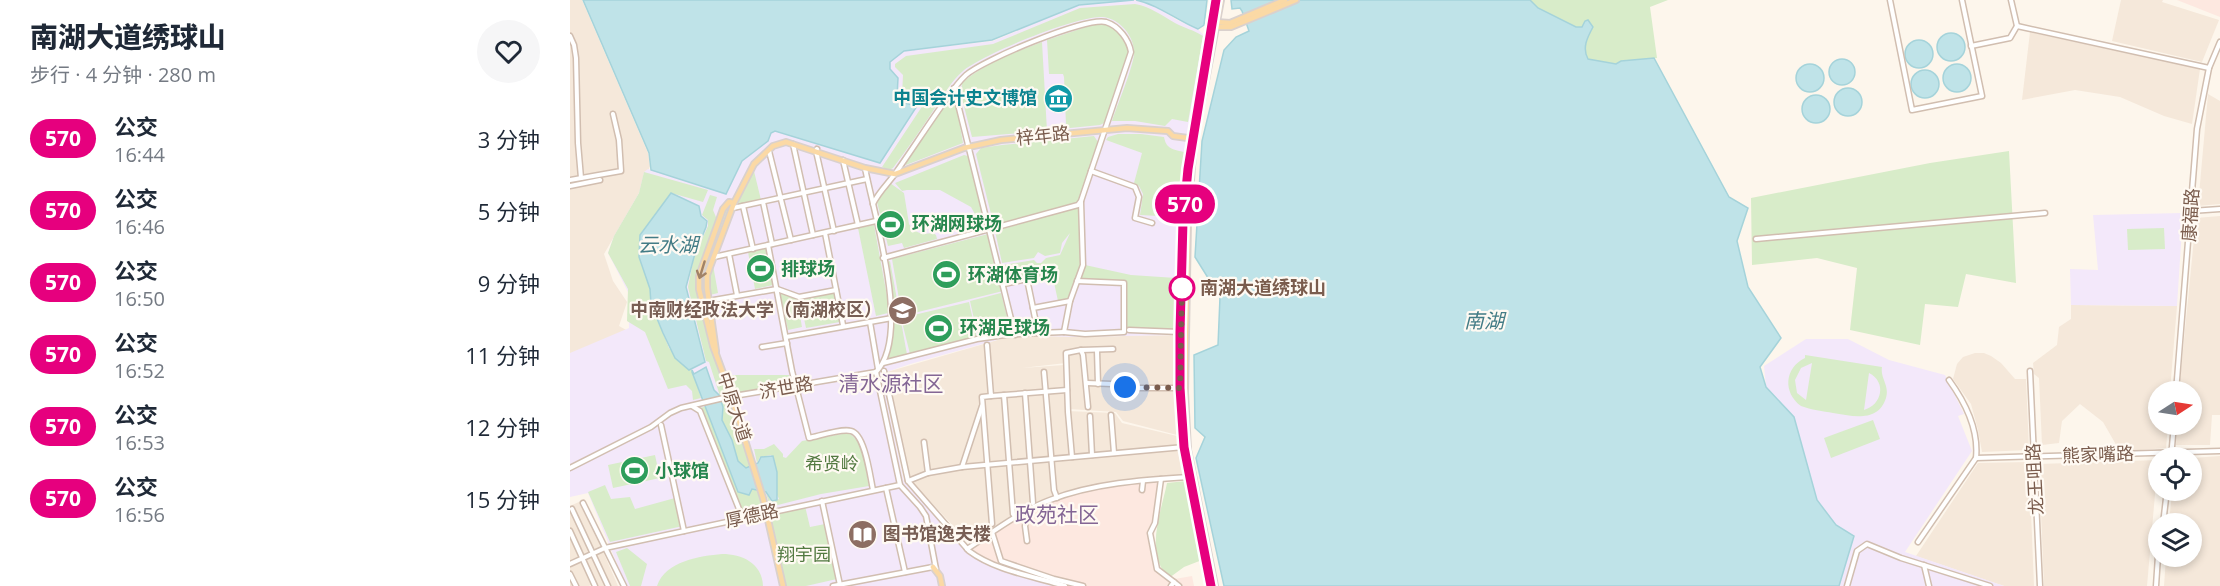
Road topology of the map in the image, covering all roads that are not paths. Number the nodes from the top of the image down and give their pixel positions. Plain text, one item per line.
1 (1216, 0) edge
2 (1221, 0) edge
3 (1285, 0) edge
4 (1296, 0) edge
5 (1890, 0) edge
6 (1962, 0) edge
7 (2012, 0) edge
8 (1245, 19) junction
9 (1215, 25) junction
10 (2017, 26) junction
11 (570, 36) edge
12 (2220, 42) edge
13 (1971, 46) junction
14 (2209, 68) junction
15 (954, 88) junction
16 (613, 114) dead end
17 (1105, 129) junction
18 (1193, 139) junction
19 (793, 144) junction
20 (970, 147) junction
21 (816, 150) junction
22 (769, 151) junction
23 (842, 159) junction
24 (865, 168) junction
25 (1091, 171) junction
26 (895, 174) junction
27 (581, 178) junction
28 (867, 179) junction
29 (570, 180) edge
30 (600, 180) dead end
31 (848, 183) junction
32 (570, 186) edge
33 (824, 189) junction
34 (803, 193) junction
35 (782, 198) junction
36 (1081, 201) junction
37 (763, 202) junction
38 (873, 204) junction
39 (734, 205) junction
40 (743, 206) junction
41 (2220, 209) edge
42 (2191, 211) junction
43 (2045, 213) dead end
44 (876, 221) junction
45 (1152, 223) dead end
46 (858, 225) junction
47 (991, 230) junction
48 (834, 231) junction
49 (825, 232) junction
50 (813, 235) junction
51 (1756, 239) dead end
52 (791, 240) junction
53 (770, 245) junction
54 (753, 249) junction
55 (729, 254) junction
56 (714, 257) junction
57 (884, 258) junction
58 (1077, 281) junction
59 (1004, 284) junction
60 (777, 289) junction
61 (836, 290) junction
62 (737, 295) junction
63 (708, 301) junction
64 (1070, 301) junction
65 (1033, 308) junction
66 (892, 318) junction
67 (870, 322) junction
68 (843, 325) junction
69 (1129, 330) dead end
70 (1064, 332) junction
71 (1180, 332) junction
72 (1038, 333) junction
73 (1016, 335) junction
74 (786, 337) junction
75 (787, 343) junction
76 (987, 345) dead end
77 (762, 347) dead end
78 (1113, 349) dead end
79 (1081, 350) junction
80 (716, 351) junction
81 (1097, 351) junction
82 (883, 363) junction
83 (877, 371) junction
84 (884, 371) dead end
85 (2030, 371) dead end
86 (1044, 372) dead end
87 (1949, 380) dead end
88 (2177, 381) edge
89 (1087, 383) junction
90 (1098, 384) junction
91 (795, 386) junction
92 (1180, 388) junction
93 (1066, 390) junction
94 (1045, 392) junction
95 (1024, 393) junction
96 (1004, 395) junction
97 (991, 396) junction
98 (730, 397) junction
99 (983, 403) junction
100 (691, 405) junction
101 (1088, 407) dead end
102 (1111, 415) dead end
103 (1090, 416) dead end
104 (661, 422) junction
105 (924, 442) dead end
106 (1184, 447) junction
107 (2220, 452) edge
108 (1114, 453) junction
109 (2202, 453) edge
110 (1092, 455) junction
111 (2148, 455) edge
112 (2034, 456) junction
113 (1072, 457) junction
114 (1976, 458) junction
115 (1051, 459) junction
116 (1030, 460) junction
117 (1009, 462) junction
118 (988, 464) junction
119 (962, 467) junction
120 (570, 468) edge
121 (928, 473) junction
122 (1190, 477) junction
123 (1161, 480) junction
124 (908, 481) junction
125 (1143, 481) junction
126 (900, 485) junction
127 (886, 488) junction
128 (873, 490) junction
129 (1142, 490) dead end
130 (1057, 498) junction
131 (822, 501) junction
132 (584, 502) dead end
133 (1033, 503) dead end
134 (572, 509) dead end
135 (1028, 511) junction
136 (767, 513) junction
137 (1015, 518) junction
138 (743, 519) junction
139 (992, 524) dead end
140 (570, 531) edge
141 (684, 531) junction
142 (992, 532) junction
143 (1028, 541) dead end
144 (1918, 542) dead end
145 (605, 548) junction
146 (967, 549) junction
147 (593, 554) junction
148 (583, 558) junction
149 (570, 564) edge
150 (1924, 565) junction
151 (2157, 567) edge
152 (934, 568) junction
153 (906, 572) junction
154 (570, 574) edge
155 (1172, 584) edge
156 (840, 585) edge
157 (576, 586) edge
158 (595, 586) edge
159 (608, 586) edge
160 (624, 586) edge
161 (783, 586) edge
162 (833, 586) edge
163 (942, 586) edge
164 (1065, 586) edge
165 (1083, 586) edge
166 (1179, 586) edge
167 (1211, 586) edge
168 (1215, 586) edge
169 (1847, 586) edge
170 (1929, 586) edge
171 (1990, 586) edge
172 (2040, 586) edge
173 (2156, 586) edge

1 - 9 main road
2 - 9 main road
3 - 8 main road
4 - 8 main road
5 - 13 street
6 - 13 street
7 - 10 street
8 - 9 main road
9 - 18 main road
10 - 13 street
10 - 14 street
11 - 27 street
12 - 14 street, 康福路
14 - 42 street, 康福路
15 - 17 street
15 - 20 street
15 - 26 street
16 - 27 street
17 - 18 main road, 梓年路
17 - 20 main road, 梓年路
17 - 25 street
18 - 71 main road
18 - 168 main road
19 - 21 main road
19 - 22 main road
19 - 34 street
20 - 26 main road, 梓年路
20 - 47 street
21 - 23 main road
21 - 33 street
22 - 35 street
22 - 39 main road, 中原大道
23 - 24 main road
23 - 31 street
24 - 26 main road
24 - 28 street
25 - 36 street
25 - 45 street
26 - 38 street
27 - 29 street
28 - 31 street
28 - 38 street
30 - 32 street
31 - 33 street
31 - 46 street
33 - 34 street
33 - 48 street
34 - 35 street
34 - 50 street
35 - 37 street
35 - 52 street
36 - 47 street
36 - 58 street
37 - 40 street
37 - 53 street
38 - 44 street
39 - 40 street
39 - 56 main road, 中原大道
39 -> 80 main road, 中原大道
40 - 54 street
41 - 42 street
42 - 88 street, 康福路
43 - 51 street
44 - 46 street
44 - 57 street
46 - 48 street
47 - 57 street
47 - 59 street
48 - 49 street
49 - 50 street
49 - 61 street
50 - 52 street
52 - 53 street
53 - 54 street
53 - 60 street
54 - 55 street
55 - 56 street
55 - 62 street
56 - 63 main road, 中原大道
57 - 66 street
58 - 64 street
58 - 70 street
59 - 65 street
59 - 73 street
60 - 61 street
60 - 62 street
60 - 74 street
61 - 68 street
62 - 63 street
63 - 80 main road, 中原大道
64 - 65 street
64 - 70 street
65 - 72 street
66 - 67 street
66 - 82 street
67 - 68 street
67 - 83 street
68 - 74 street
69 - 71 street
70 - 72 street
71 - 92 main road
72 - 73 street
73 - 82 street
74 - 75 street
75 - 77 street
75 - 91 street
76 - 97 street
78 - 81 street
79 - 81 street
79 - 89 street
79 - 93 street
80 - 98 main road, 中原大道
81 - 90 street
82 - 83 street
83 - 91 street, 济世路
83 - 126 street
84 - 124 street
85 - 112 street, 龙王咀路
86 - 94 street
87 - 114 street
89 - 90 street
89 - 101 street
90 - 92 street
91 - 98 street, 济世路
91 - 128 street
92 - 106 main road
93 - 94 street
93 - 113 street
94 - 95 street
94 - 115 street
95 - 96 street
95 - 116 street
96 - 97 street
96 - 117 street
97 - 99 street
98 - 100 street, 济世路
98 - 136 main road, 中原大道
99 - 118 street
99 - 119 street
100 - 104 street
100 - 138 street
102 - 108 street
103 - 110 street
104 - 120 street
104 - 141 street
105 - 121 street
106 - 108 street
106 - 122 main road
107 - 109 street, 熊家嘴路
108 - 110 street
110 - 113 street
111 - 112 street, 熊家嘴路
112 - 114 street, 熊家嘴路
112 - 172 street, 龙王咀路
113 - 115 street
114 - 144 street
115 - 116 street
115 - 130 street
116 - 117 street
116 - 133 street
117 - 118 street
117 - 137 street
118 - 119 street
118 - 139 street
119 - 121 street
121 - 124 street
122 - 123 street
122 - 167 main road
123 - 125 street
123 - 155 street
124 - 146 street
125 - 129 street
125 - 130 street
126 - 127 street, 厚德路
126 - 152 street
127 - 128 street, 厚德路
127 - 153 street
128 - 131 street, 厚德路
130 - 135 street
131 - 136 street, 厚德路
131 - 156 street
132 - 145 street
134 - 147 street
135 - 137 street
135 - 143 street
136 - 138 street, 厚德路
136 - 161 main road
137 - 142 street
138 - 141 street, 厚德路
140 - 148 street
141 - 145 street, 厚德路
142 - 146 street
142 - 165 street
145 - 147 street, 厚德路
145 - 160 street
146 - 164 street
147 - 148 street, 厚德路
147 - 159 street
148 - 149 street, 厚德路
148 - 158 street
150 - 169 street
150 - 170 street
150 - 171 street
151 - 173 street
152 - 153 street
152 - 163 main road
153 - 156 street
154 - 157 street
155 - 166 street
156 - 162 street

